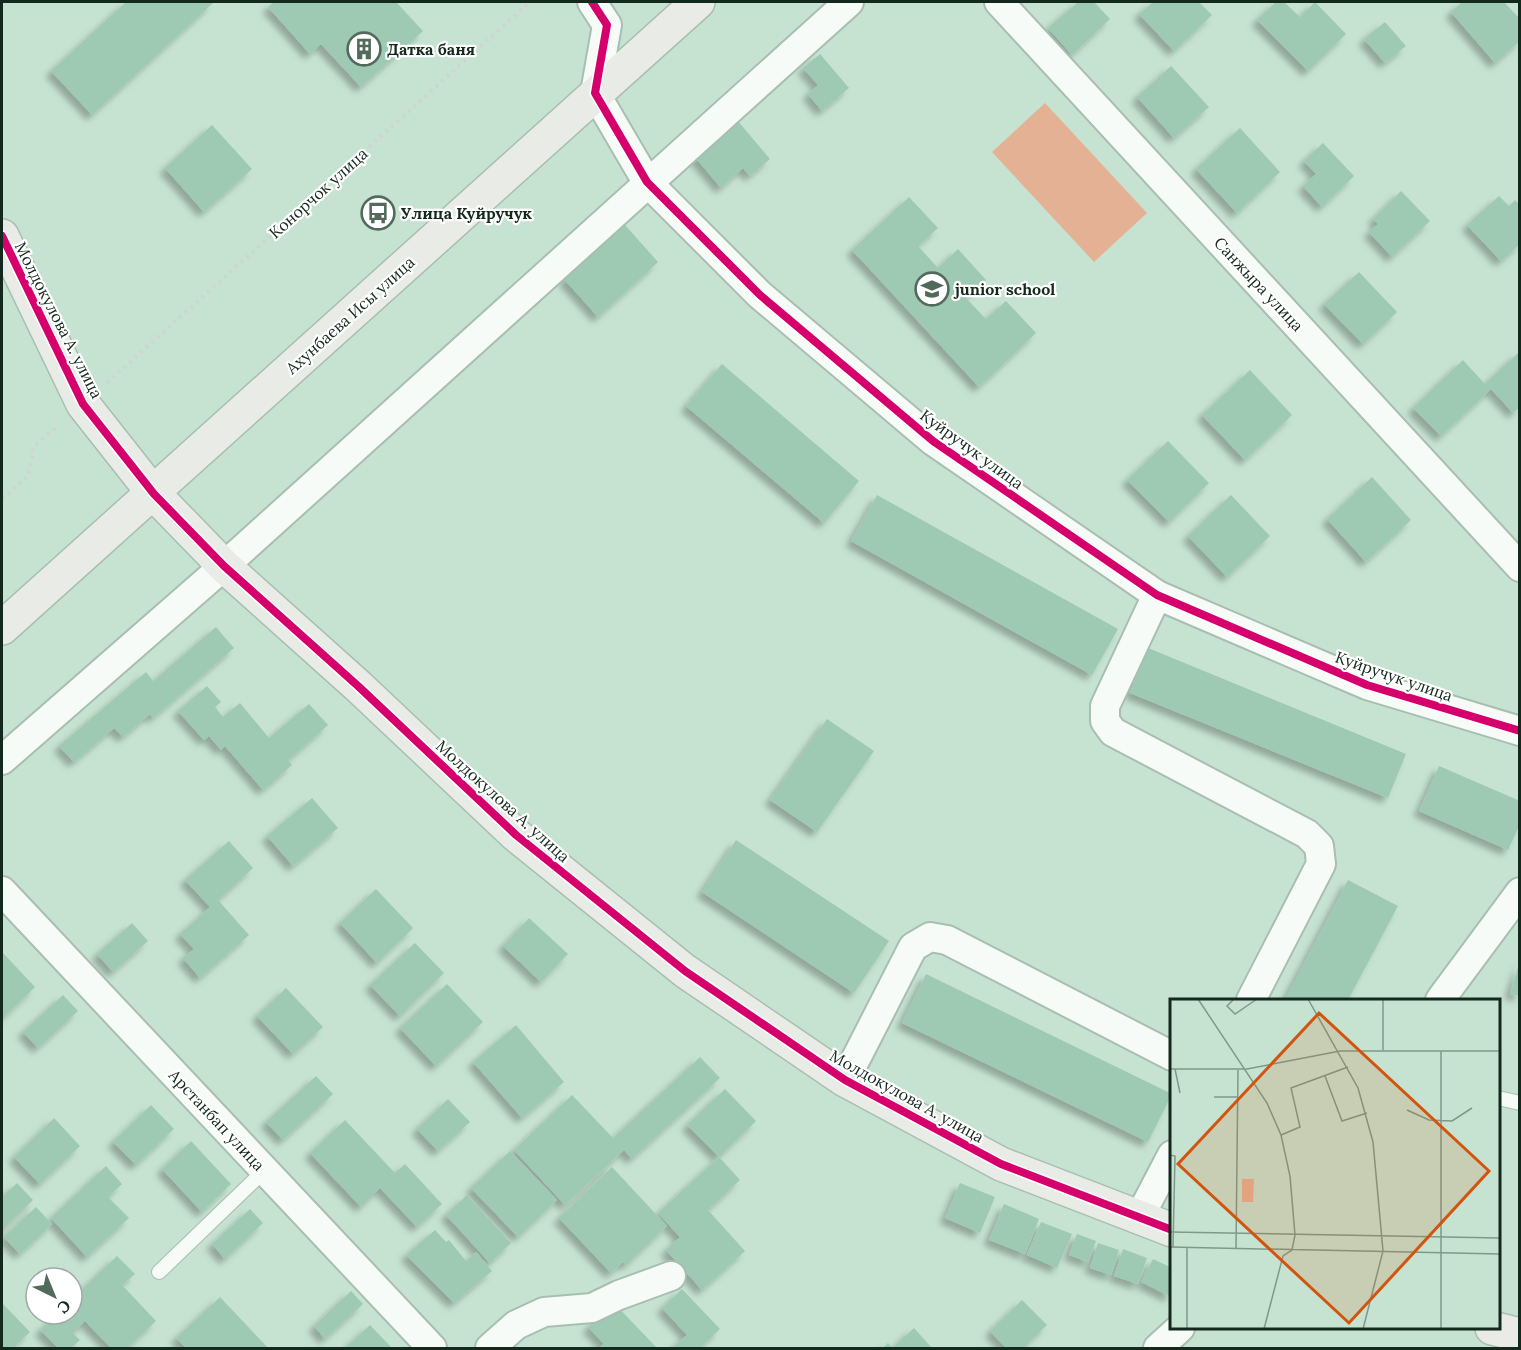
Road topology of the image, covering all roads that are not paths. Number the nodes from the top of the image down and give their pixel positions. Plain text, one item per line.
1 (592, 2) edge
2 (698, 2) edge
3 (849, 2) edge
4 (999, 2) edge
5 (595, 93) junction
6 (647, 182) junction
7 (2, 236) edge
8 (154, 494) junction
9 (224, 567) junction
10 (1520, 567) edge
11 (1157, 595) junction
12 (2, 628) edge
13 (1520, 731) edge
14 (2, 760) edge
15 (2, 891) edge
16 (1520, 892) edge
17 (1252, 999) edge
18 (1441, 999) edge
19 (1170, 1055) edge
20 (845, 1080) junction
21 (1500, 1098) edge
22 (1520, 1103) edge
23 (1170, 1159) edge
24 (265, 1170) junction
25 (1139, 1218) junction
26 (1170, 1229) edge
27 (159, 1272) dead end
28 (671, 1276) dead end
29 (1179, 1329) edge
30 (1496, 1329) edge
31 (1520, 1335) edge
32 (432, 1348) edge
33 (490, 1348) edge
34 (1158, 1348) edge

1 - 5 street
2 - 5 street, Ахунбаева Исы улица
3 - 6 street
4 - 10 street, Санжыра улица
5 - 6 street, Куйручук улица
5 - 8 street, Ахунбаева Исы улица
6 - 9 street
6 - 11 street, Куйручук улица
7 - 8 street, Молдокулова А. улица
8 - 9 street, Молдокулова А. улица
8 - 12 street, Ахунбаева Исы улица
9 - 14 street
9 - 20 street, Молдокулова А. улица
11 - 13 street, Куйручук улица
11 - 17 street
15 - 24 street, Арстанбап улица
16 - 18 street
19 - 20 street
20 - 25 street, Молдокулова А. улица
21 - 22 lane
23 - 25 street
24 - 27 lane
24 - 32 street, Арстанбап улица
25 - 26 street, Молдокулова А. улица
28 - 33 street
29 - 34 street
30 - 31 street

